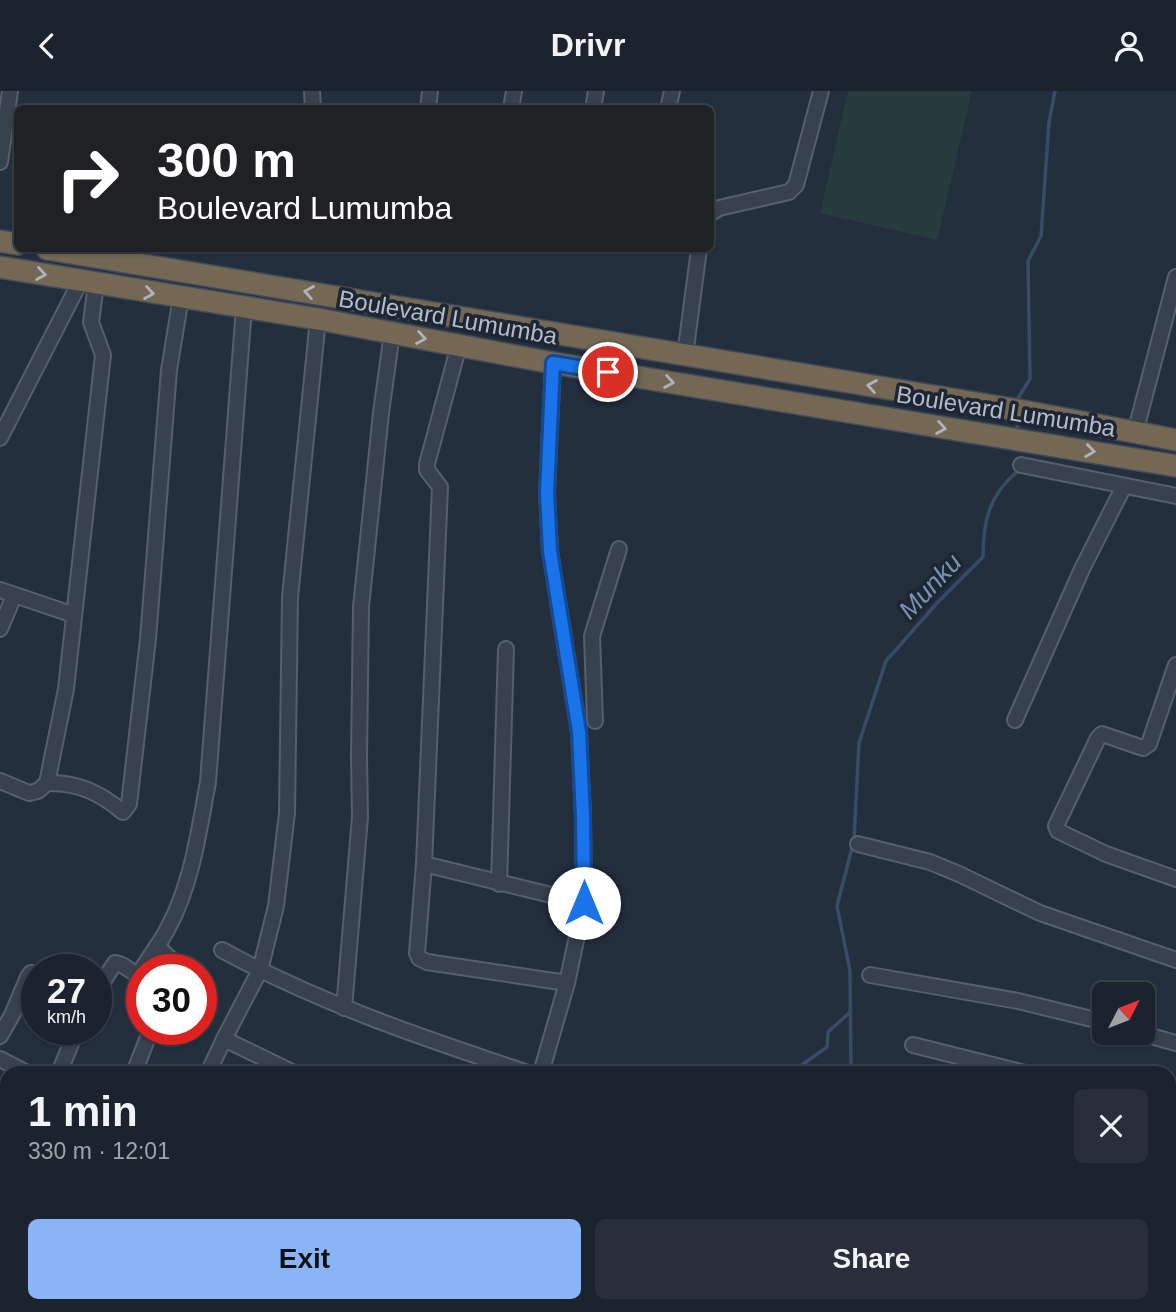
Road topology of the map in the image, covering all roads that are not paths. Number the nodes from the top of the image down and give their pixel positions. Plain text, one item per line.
1 (10, 91) edge
2 (821, 91) edge
3 (11, 122) edge
4 (0, 162) edge
5 (714, 211) edge
6 (699, 252) edge
7 (107, 253) edge
8 (0, 267) edge
9 (1176, 277) edge
10 (89, 282) junction
11 (181, 297) junction
12 (244, 307) junction
13 (318, 320) junction
14 (392, 333) junction
15 (459, 345) junction
16 (685, 356) junction
17 (553, 363) junction
18 (1135, 433) junction
19 (0, 438) edge
20 (1176, 440) edge
21 (1021, 465) dead end
22 (1176, 466) edge
23 (1124, 485) junction
24 (1176, 496) edge
25 (619, 549) dead end
26 (0, 590) edge
27 (14, 596) junction
28 (74, 615) junction
29 (0, 629) edge
30 (506, 649) dead end
31 (592, 659) junction
32 (568, 660) junction
33 (1176, 665) edge
34 (593, 678) junction
35 (570, 679) junction
36 (1015, 720) dead end
37 (595, 721) dead end
38 (0, 781) edge
39 (47, 783) junction
40 (858, 844) dead end
41 (424, 864) junction
42 (1176, 879) edge
43 (499, 884) junction
44 (584, 903) junction
45 (157, 946) junction
46 (222, 950) dead end
47 (152, 954) edge
48 (165, 954) edge
49 (1176, 960) edge
50 (126, 967) edge
51 (112, 968) edge
52 (260, 970) junction
53 (870, 975) dead end
54 (567, 983) junction
55 (21, 994) edge
56 (344, 1008) junction
57 (1092, 1019) edge
58 (0, 1036) edge
59 (1155, 1037) edge
60 (224, 1039) junction
61 (1176, 1043) edge
62 (70, 1045) edge
63 (145, 1045) edge
64 (913, 1045) dead end
65 (62, 1066) edge
66 (137, 1066) edge
67 (211, 1066) edge
68 (268, 1066) edge
69 (508, 1066) edge
70 (543, 1066) edge
71 (997, 1066) edge

1 - 3 street
2 - 5 street
3 - 4 street
6 - 16 street
16 -> 7 highway, Boulevard Lumumba
8 -> 10 highway, Boulevard Lumumba
9 - 18 street
10 -> 11 highway, Boulevard Lumumba
10 - 19 street
10 - 28 street
11 - 12 highway, Boulevard Lumumba
11 - 39 street
12 - 13 highway, Boulevard Lumumba
12 - 45 street
13 - 14 highway, Boulevard Lumumba
13 - 52 street
14 -> 15 highway, Boulevard Lumumba
14 - 56 street
15 - 17 highway, Boulevard Lumumba
15 - 41 street
18 -> 16 highway, Boulevard Lumumba
17 -> 22 highway, Boulevard Lumumba
17 - 32 street
18 - 20 highway, Boulevard Lumumba
21 - 23 street
23 - 24 street
23 - 36 street
25 - 31 street
26 - 27 street
27 - 28 street
27 - 29 street
28 - 39 street
30 - 43 street
31 - 32 street
31 - 34 street
32 - 35 street
33 - 42 street
34 - 35 street
34 - 37 street
35 - 44 street
38 - 39 street
40 - 49 street
41 - 43 street
41 - 54 street
43 - 44 street
44 - 54 street
45 - 47 street
45 - 48 street
46 - 52 street
50 - 51 street
52 - 56 street
52 - 60 street
53 - 57 street
54 - 70 street
55 - 58 street
56 - 69 street
59 - 61 street
60 - 67 street
60 - 68 street
62 - 65 street
63 - 66 street
64 - 71 street

